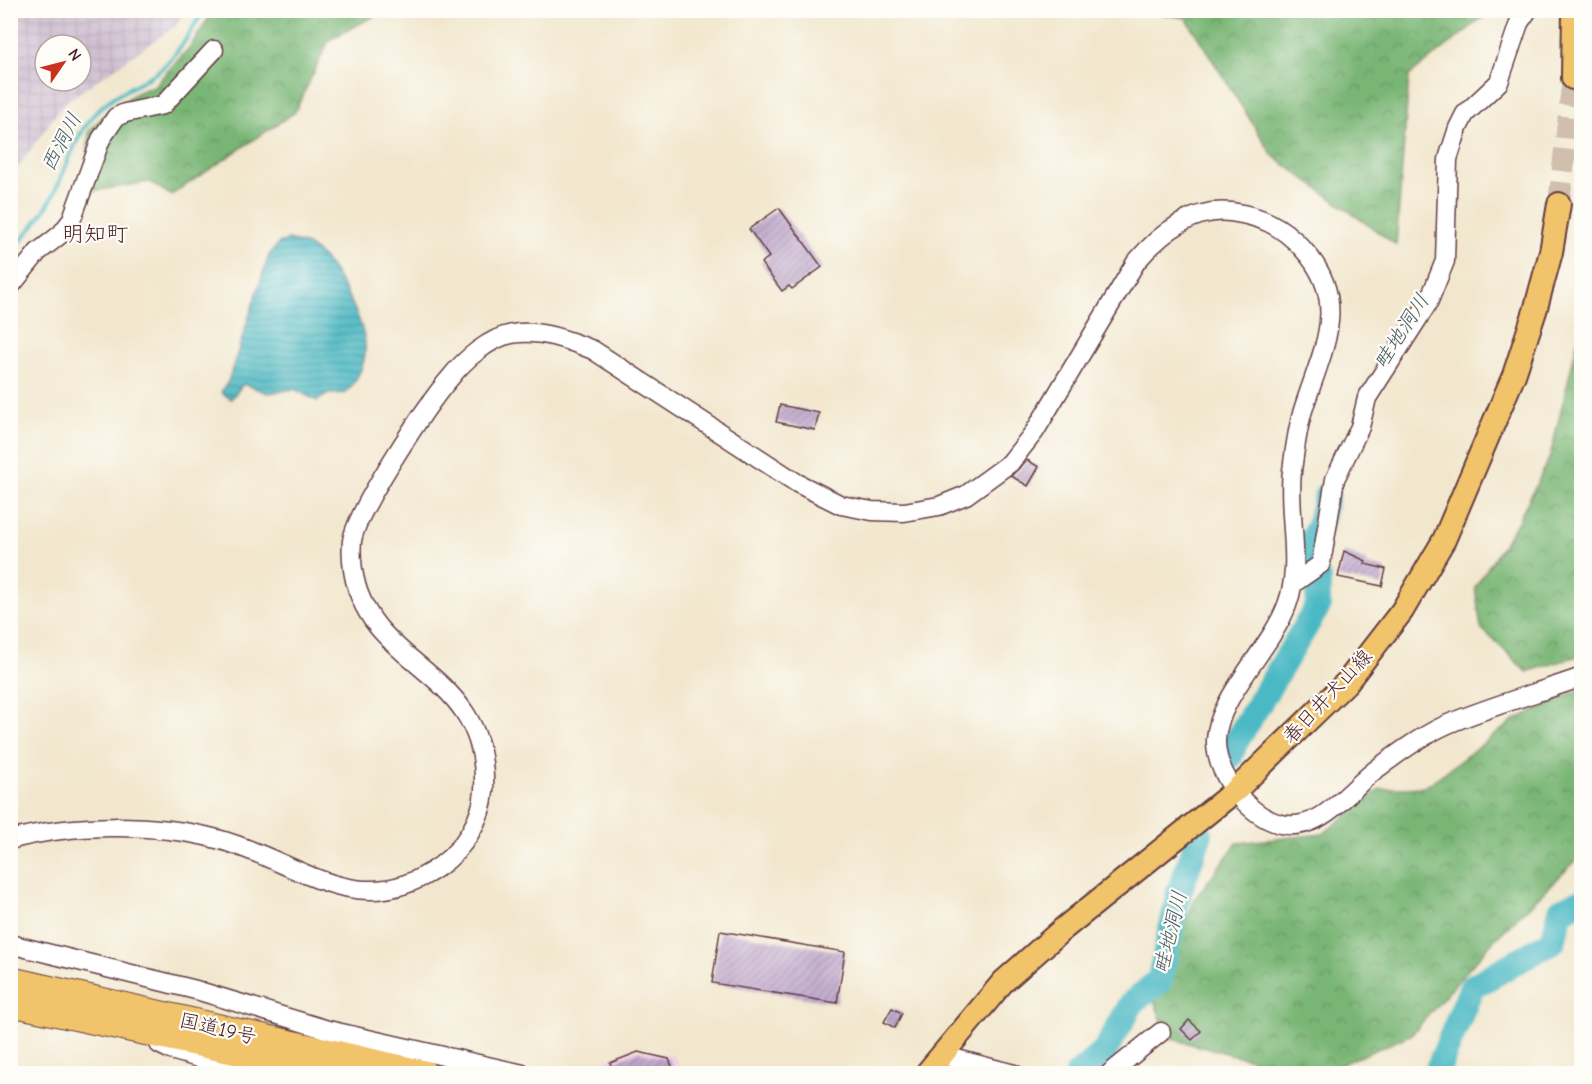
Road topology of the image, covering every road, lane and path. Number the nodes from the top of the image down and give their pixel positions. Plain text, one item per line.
1 (1528, 10) edge
2 (1574, 10) edge
3 (214, 50) dead end
4 (1573, 78) tunnel mouth
5 (1559, 204) tunnel mouth
6 (10, 287) edge
7 (1294, 582) junction
8 (1581, 677) edge
9 (1235, 791) junction
10 (10, 840) edge
11 (10, 944) edge
12 (10, 980) edge
13 (10, 1003) edge
14 (128, 1028) junction
15 (1161, 1032) dead end
16 (941, 1054) junction
17 (254, 1074) edge
18 (341, 1074) edge
19 (425, 1074) edge
20 (523, 1074) edge
21 (926, 1074) edge
22 (1014, 1074) edge
23 (1109, 1074) edge

1 - 7 street
2 - 4 main road
3 - 6 street
5 - 9 main road, 春日井犬山線
7 - 9 street
7 - 10 street
8 - 9 street
9 - 16 main road, 春日井犬山線
11 - 20 street
12 - 19 highway, 国道19号
13 - 14 highway, 国道19号
14 - 17 street
14 - 18 highway, 国道19号
15 - 23 street
16 - 21 main road, 春日井犬山線
16 - 22 street

